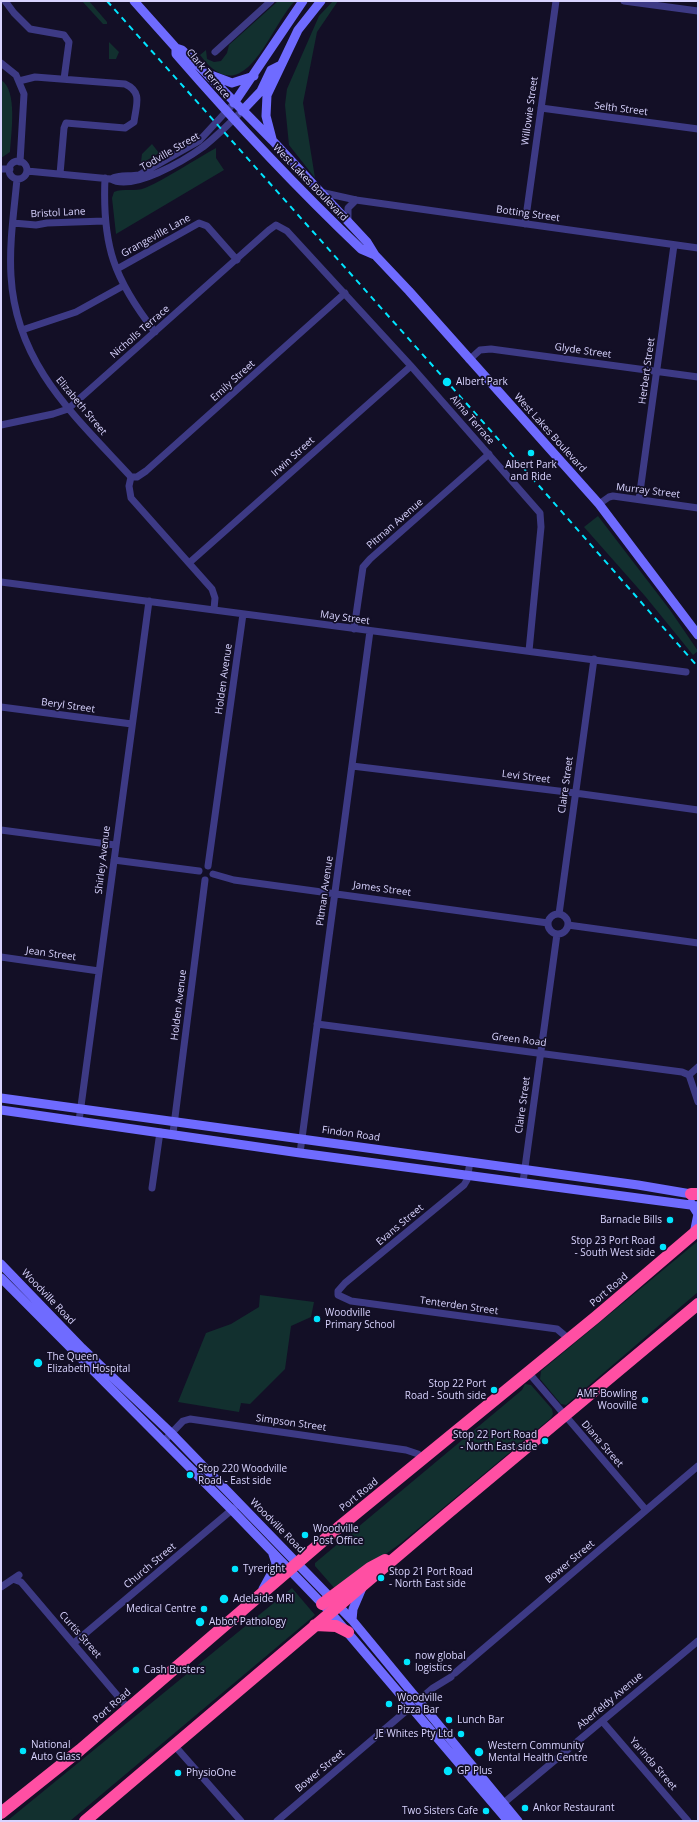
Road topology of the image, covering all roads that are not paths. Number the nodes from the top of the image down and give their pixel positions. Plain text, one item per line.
1 (6, 1) edge
2 (134, 1) edge
3 (303, 1) edge
4 (321, 1) edge
5 (556, 1) edge
6 (624, 1) edge
7 (267, 2) edge
8 (698, 11) edge
9 (176, 48) junction
10 (215, 52) dead end
11 (1, 63) edge
12 (281, 65) junction
13 (207, 74) junction
14 (255, 75) junction
15 (64, 79) junction
16 (19, 81) junction
17 (234, 103) junction
18 (541, 108) junction
19 (242, 111) junction
20 (227, 112) junction
21 (234, 120) junction
22 (698, 129) edge
23 (212, 133) junction
24 (272, 140) junction
25 (20, 162) junction
26 (1, 169) edge
27 (10, 169) junction
28 (27, 171) junction
29 (60, 174) junction
30 (17, 179) junction
31 (108, 179) junction
32 (320, 192) junction
33 (356, 200) junction
34 (104, 221) junction
35 (348, 222) junction
36 (13, 223) junction
37 (525, 224) junction
38 (276, 225) joint
39 (674, 245) junction
40 (698, 248) edge
41 (375, 255) junction
42 (237, 260) junction
43 (116, 269) junction
44 (123, 286) junction
45 (345, 293) junction
46 (22, 330) junction
47 (155, 332) junction
48 (469, 360) junction
49 (411, 366) junction
50 (657, 372) junction
51 (698, 377) edge
52 (68, 409) junction
53 (1, 425) edge
54 (489, 454) junction
55 (131, 477) junction
56 (639, 499) junction
57 (599, 504) junction
58 (698, 508) edge
59 (188, 563) junction
60 (1, 582) edge
61 (149, 601) junction
62 (214, 609) junction
63 (243, 614) junction
64 (354, 629) junction
65 (370, 631) junction
66 (698, 635) edge
67 (529, 650) junction
68 (594, 659) junction
69 (686, 672) dead end
70 (1, 707) edge
71 (132, 724) junction
72 (352, 766) junction
73 (575, 793) junction
74 (698, 810) edge
75 (1, 830) edge
76 (115, 845) junction
77 (114, 860) junction
78 (208, 866) junction
79 (199, 871) junction
80 (213, 874) junction
81 (205, 880) junction
82 (335, 893) junction
83 (559, 914) junction
84 (548, 923) junction
85 (568, 925) junction
86 (557, 934) junction
87 (698, 943) edge
88 (1, 957) edge
89 (99, 971) junction
90 (317, 1024) junction
91 (540, 1053) junction
92 (698, 1067) edge
93 (690, 1075) junction
94 (1, 1098) edge
95 (698, 1102) edge
96 (80, 1108) junction
97 (1, 1110) edge
98 (78, 1121) junction
99 (175, 1121) junction
100 (160, 1132) junction
101 (173, 1134) junction
102 (302, 1139) junction
103 (300, 1153) junction
104 (470, 1162) junction
105 (525, 1170) junction
106 (468, 1176) junction
107 (523, 1182) junction
108 (152, 1188) dead end
109 (696, 1197) edge
110 (696, 1232) edge
111 (1, 1264) edge
112 (1, 1278) edge
113 (342, 1298) joint
114 (698, 1304) edge
115 (569, 1339) junction
116 (528, 1372) junction
117 (565, 1414) junction
118 (171, 1433) junction
119 (163, 1442) junction
120 (423, 1459) junction
121 (698, 1466) edge
122 (239, 1504) junction
123 (232, 1510) junction
124 (646, 1510) junction
125 (271, 1550) junction
126 (400, 1553) junction
127 (294, 1566) junction
128 (363, 1585) junction
129 (1, 1587) edge
130 (256, 1598) junction
131 (331, 1605) junction
132 (352, 1620) junction
133 (315, 1625) junction
134 (348, 1632) junction
135 (698, 1641) edge
136 (74, 1643) junction
137 (416, 1703) junction
138 (128, 1708) junction
139 (602, 1721) junction
140 (174, 1745) junction
141 (501, 1806) junction
142 (1, 1813) edge
143 (85, 1821) edge
144 (241, 1821) edge
145 (277, 1821) edge
146 (508, 1821) edge
147 (518, 1821) edge
148 (688, 1821) edge

1 - 15 street
2 - 9 main road, Clark Terrace
3 - 14 main road
4 - 12 main road, West Lakes Boulevard
5 - 18 street, Willowie Street
6 - 8 street
7 - 10 street
9 - 13 main road, Clark Terrace
9 - 20 main road, Clark Terrace
11 - 16 street
12 - 19 main road, West Lakes Boulevard
12 - 24 main road, West Lakes Boulevard
13 - 14 main road
13 - 17 main road, Clark Terrace
14 - 17 main road
15 - 16 street
15 - 29 street
16 - 25 street
17 - 19 main road, West Lakes Boulevard
17 - 20 street
18 - 22 street, Selth Street
18 - 37 street, Willowie Street
19 - 21 street, West Lakes Boulevard
19 - 24 main road, West Lakes Boulevard
20 - 21 main road, West Lakes Boulevard
20 - 23 street
21 - 23 street, West Lakes Boulevard
21 - 41 main road, West Lakes Boulevard
23 - 31 street, Todville Street
24 - 32 main road, West Lakes Boulevard
25 - 27 street
25 - 28 street
26 - 27 street
27 - 30 street
28 - 29 street, Todville Street
28 - 30 street
29 - 31 street, Todville Street
30 - 36 street, Elizabeth Street
31 - 34 street
32 - 33 street, Botting Street
32 - 35 main road, West Lakes Boulevard
33 - 35 street
33 - 37 street, Botting Street
34 - 36 street, Bristol Lane
34 - 43 street
35 - 41 main road, West Lakes Boulevard
36 - 46 street, Elizabeth Street
37 - 39 street, Botting Street
38 - 42 street, Nicholls Terrace
38 - 45 street, Alma Terrace
39 - 40 street, Botting Street
39 - 50 street, Herbert Street
41 - 48 main road, West Lakes Boulevard
42 - 43 street, Grangeville Lane
42 - 47 street, Nicholls Terrace
43 - 44 street
44 - 46 street
44 - 47 street
45 - 49 street, Alma Terrace
45 - 55 street, Emily Street
46 - 52 street, Elizabeth Street
47 - 52 street, Nicholls Terrace
48 - 50 street, Glyde Street
48 - 57 main road, West Lakes Boulevard
49 - 54 street, Alma Terrace
49 - 59 street, Irwin Street
50 - 51 street, Glyde Street
50 - 56 street, Herbert Street
52 - 53 street, Nicholls Terrace
52 - 55 street, Elizabeth Street
54 - 64 street, Pitman Avenue
54 - 67 street, Alma Terrace
55 - 59 street
56 - 57 street, Murray Street
56 - 58 street, Murray Street
57 - 66 main road, West Lakes Boulevard
59 - 62 street
60 - 61 street, May Street
61 - 62 street, May Street
61 - 71 street, Shirley Avenue
62 - 63 street, May Street
63 - 64 street, May Street
63 - 78 street, Holden Avenue
64 - 65 street, May Street
65 - 67 street, May Street
65 - 72 street, Pitman Avenue
67 - 68 street, May Street
68 - 69 street, May Street
68 - 73 street, Claire Street
70 - 71 street, Beryl Street
71 - 76 street, Shirley Avenue
72 - 73 street, Levi Street
72 - 82 street, Pitman Avenue
73 - 74 street, Levi Street
73 - 83 street, Claire Street
75 - 76 street
76 - 77 street, Shirley Avenue
77 - 79 street
77 - 89 street, Shirley Avenue
78 - 79 street
78 - 80 street
79 - 81 street
80 - 81 street
80 - 82 street, James Street
81 - 99 street, Holden Avenue
82 - 84 street, James Street
82 - 90 street, Pitman Avenue
83 - 84 street
83 - 85 street
84 - 86 street
85 - 86 street
85 - 87 street
86 - 91 street, Claire Street
88 - 89 street, Jean Street
89 - 96 street, Shirley Avenue
90 - 91 street, Green Road
90 - 102 street, Pitman Avenue
91 - 93 street, Green Road
91 - 105 street, Claire Street
92 - 93 street
93 - 95 street
94 - 96 main road, Findon Road
96 - 98 street, Shirley Avenue
96 - 99 main road, Findon Road
97 - 98 main road
98 - 100 main road
99 - 101 street, Holden Avenue
99 - 102 main road, Findon Road
100 - 101 main road
100 - 108 street
101 - 103 main road
102 - 103 street, Pitman Avenue
102 - 104 main road, Findon Road
103 - 106 main road
104 - 105 main road, Findon Road
104 - 106 street
105 - 107 street, Claire Street
105 - 109 main road, Findon Road
106 - 107 main road
106 - 113 street, Evans Street
107 - 109 main road
109 - 110 main road
110 - 115 highway, Port Road
111 - 118 main road, Woodville Road
112 - 119 main road, Woodville Road
113 - 115 street, Tenterden Street
114 - 117 highway
115 - 116 highway, Port Road
116 - 117 street, Diana Street
116 - 120 highway, Port Road
117 - 124 street, Diana Street
117 - 126 highway
118 - 119 street, Simpson Street
118 - 120 street, Simpson Street
118 - 122 main road, Woodville Road
119 - 123 main road, Woodville Road
120 - 127 highway, Port Road
121 - 124 street, Bower Street
122 - 123 street, Church Street
122 - 127 main road, Woodville Road
123 - 125 main road, Woodville Road
123 - 136 street, Church Street
124 - 137 street, Bower Street
125 - 127 main road, Woodville Road
125 - 130 main road
126 - 128 highway
126 - 131 highway
127 - 130 highway, Port Road
127 - 131 main road, Woodville Road
128 - 131 highway
128 - 132 main road
129 - 136 street, Curtis Street
130 - 138 highway, Port Road
131 - 132 main road, Woodville Road
131 - 133 highway
131 - 134 main road, Woodville Road
132 - 137 main road, Woodville Road
133 - 134 highway
133 - 140 highway
134 - 137 main road, Woodville Road
135 - 139 street, Aberfeldy Avenue
136 - 138 street, Curtis Street
137 - 141 main road, Woodville Road
137 - 145 street, Bower Street
138 - 142 highway, Port Road
139 - 141 street, Aberfeldy Avenue
139 - 148 street, Yarinda Street
140 - 143 highway
140 - 144 street
141 - 146 main road, Woodville Road
141 - 147 main road, Woodville Road

